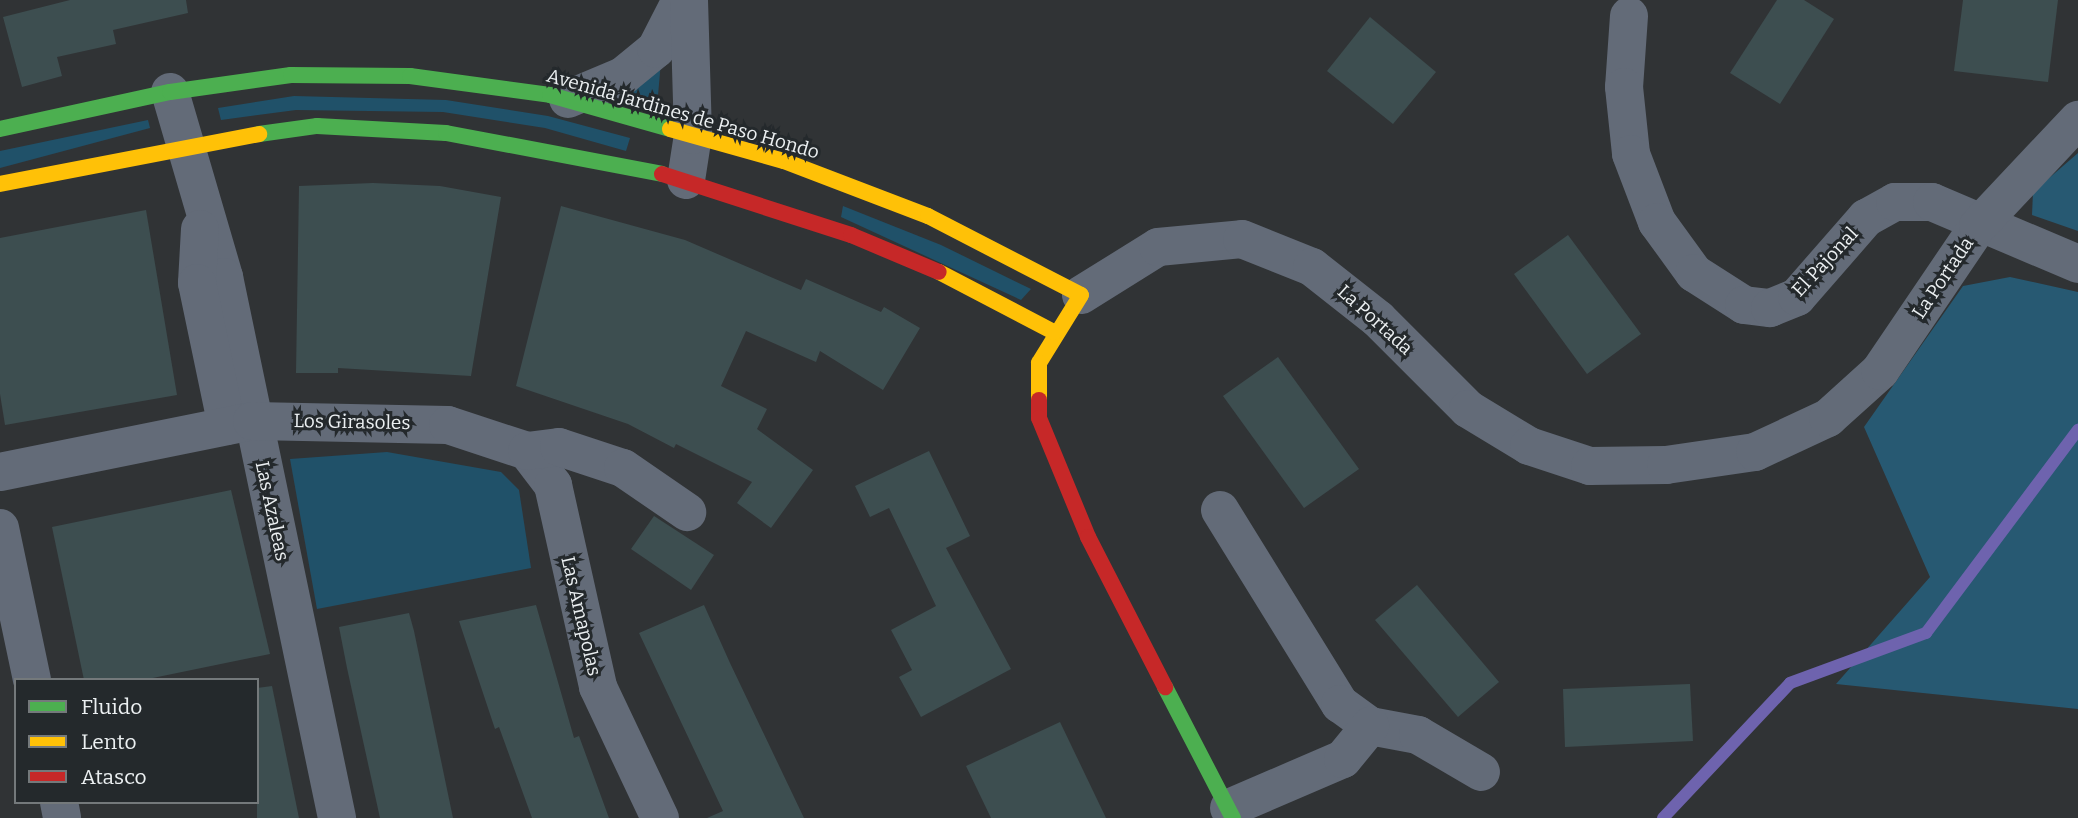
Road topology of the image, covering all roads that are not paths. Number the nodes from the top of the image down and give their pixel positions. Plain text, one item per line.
1 (681, 0) edge
2 (689, 0) edge
3 (1629, 16) dead end
4 (170, 92) junction
5 (568, 99) junction
6 (2078, 120) edge
7 (0, 129) edge
8 (693, 135) junction
9 (184, 145) junction
10 (686, 180) junction
11 (0, 184) edge
12 (1978, 226) junction
13 (2078, 264) edge
14 (1081, 295) junction
15 (1054, 332) junction
16 (240, 424) junction
17 (527, 452) junction
18 (0, 472) edge
19 (1220, 510) dead end
20 (687, 512) dead end
21 (0, 528) edge
22 (33, 678) edge
23 (1370, 726) junction
24 (1481, 772) dead end
25 (1231, 813) edge
26 (338, 818) edge
27 (660, 818) edge

1 - 5 street
2 - 8 street
3 - 12 street, El Pajonal
4 - 5 street, Avenida Jardines de Paso Hondo
4 - 7 street, Avenida Jardines de Paso Hondo
4 - 9 street, Las Azaleas
5 - 8 street, Avenida Jardines de Paso Hondo
6 - 12 street, La Portada
8 - 10 street
8 - 14 street, Avenida Jardines de Paso Hondo
9 - 10 street
9 - 11 street
9 - 16 street, Las Azaleas
10 - 15 street
12 - 13 street, El Pajonal
12 - 14 street, La Portada
14 - 15 street, La Portada
15 - 25 street, La Portada
16 - 17 street, Los Girasoles
16 - 18 street, Los Girasoles
16 - 26 street, Las Azaleas
17 - 20 street, Los Girasoles
17 - 27 street, Las Amapolas
19 - 23 street
21 - 22 street
23 - 24 street
23 - 25 street, La Portada

